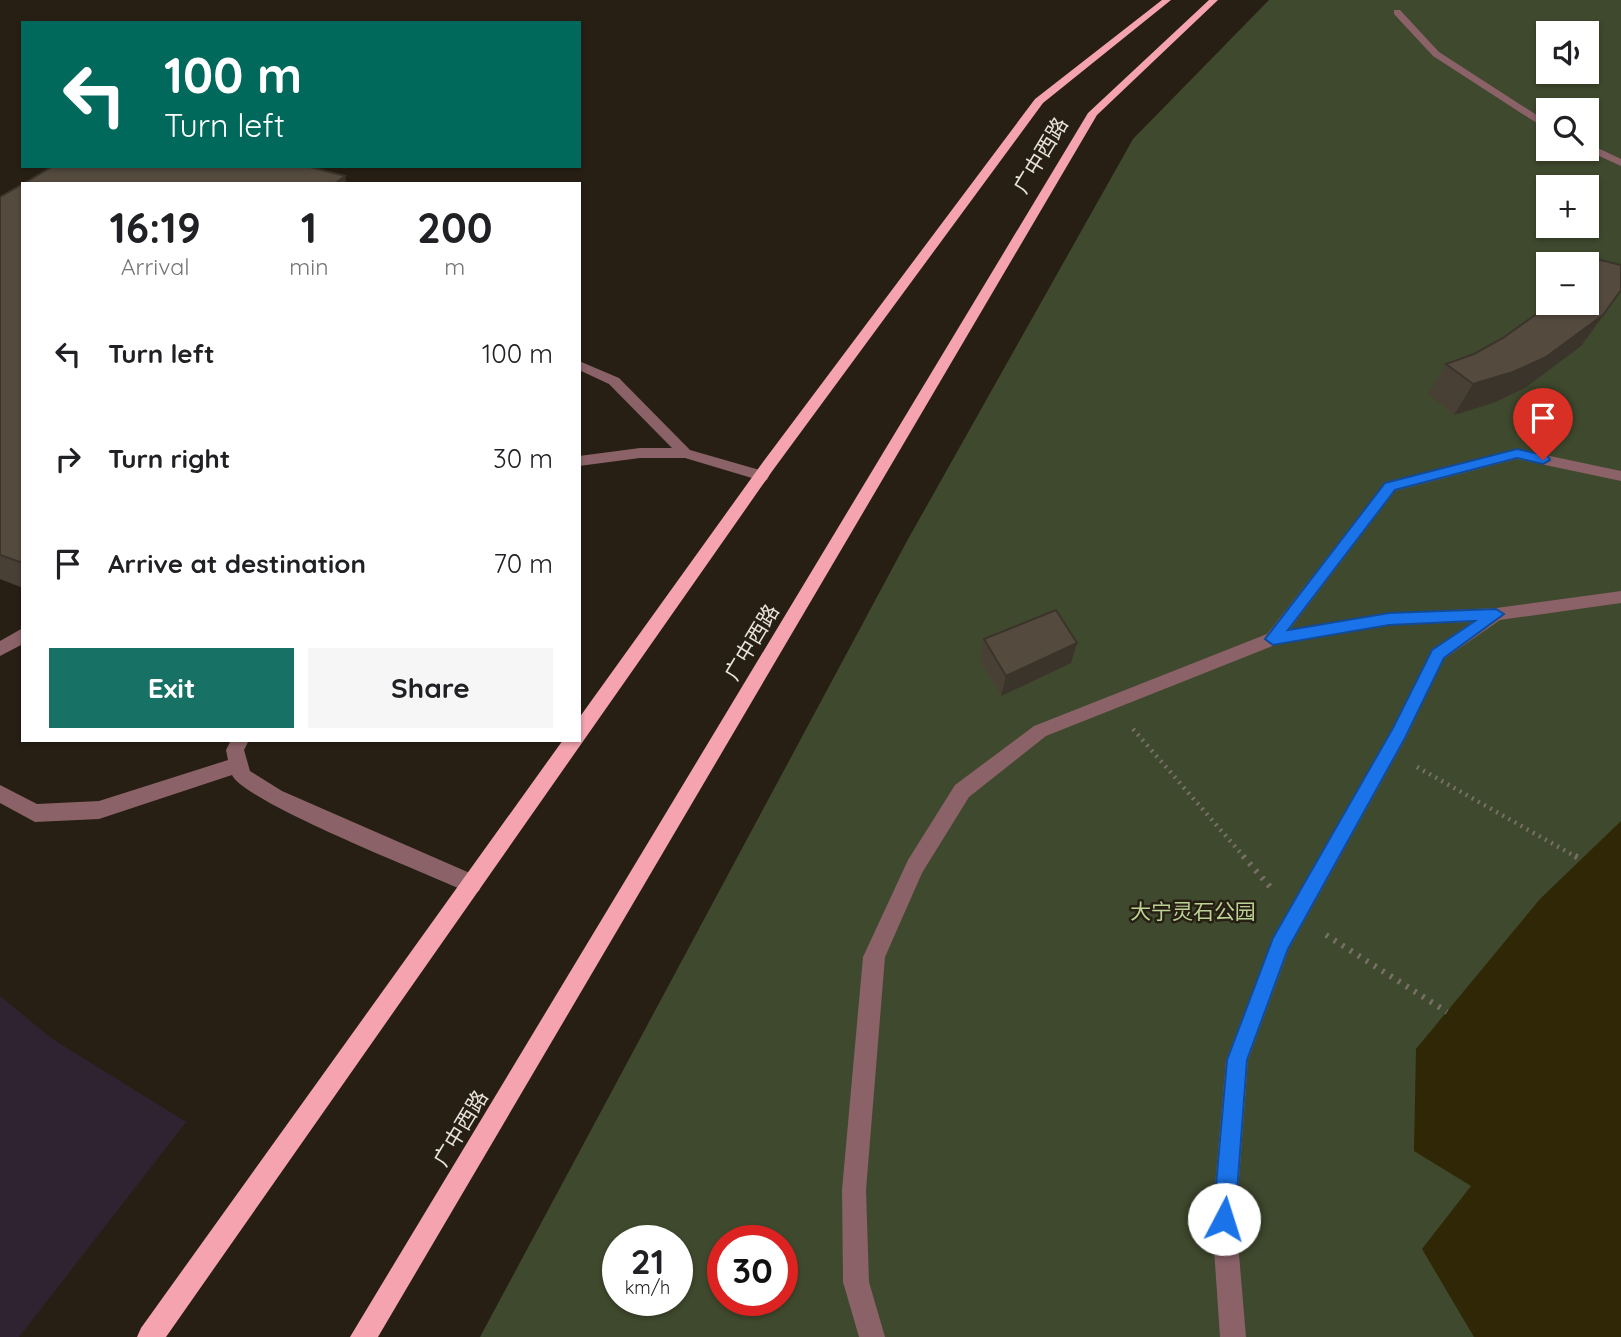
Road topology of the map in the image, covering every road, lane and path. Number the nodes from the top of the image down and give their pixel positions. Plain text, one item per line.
1 (1167, 0) edge
2 (1214, 0) edge
3 (1397, 12) dead end
4 (1536, 119) edge
5 (1599, 152) edge
6 (1621, 163) edge
7 (581, 366) edge
8 (685, 453) junction
9 (581, 460) edge
10 (762, 476) junction
11 (1621, 476) edge
12 (1621, 597) edge
13 (1496, 614) junction
14 (21, 636) edge
15 (1273, 639) junction
16 (0, 649) edge
17 (1110, 702) junction
18 (581, 730) edge
19 (239, 742) edge
20 (573, 742) edge
21 (1389, 752) junction
22 (239, 765) junction
23 (0, 793) edge
24 (1581, 859) dead end
25 (472, 884) junction
26 (1295, 916) junction
27 (1447, 1012) dead end
28 (150, 1337) edge
29 (363, 1337) edge
30 (872, 1337) edge
31 (1233, 1337) edge

1 - 10 main road, 广中西路
2 - 29 main road, 广中西路
3 - 4 street
5 - 6 street
7 - 8 street
8 - 9 street
8 - 10 street
10 - 18 main road, 广中西路
11 - 15 street
12 - 13 street
13 - 15 street
13 - 21 street
14 - 16 street
15 - 17 street
17 - 26 path
17 - 30 street
19 - 22 street
20 - 25 main road
21 - 24 path
21 - 26 street
22 - 23 street
22 - 25 street
25 - 28 main road
26 - 27 path
26 - 31 street

